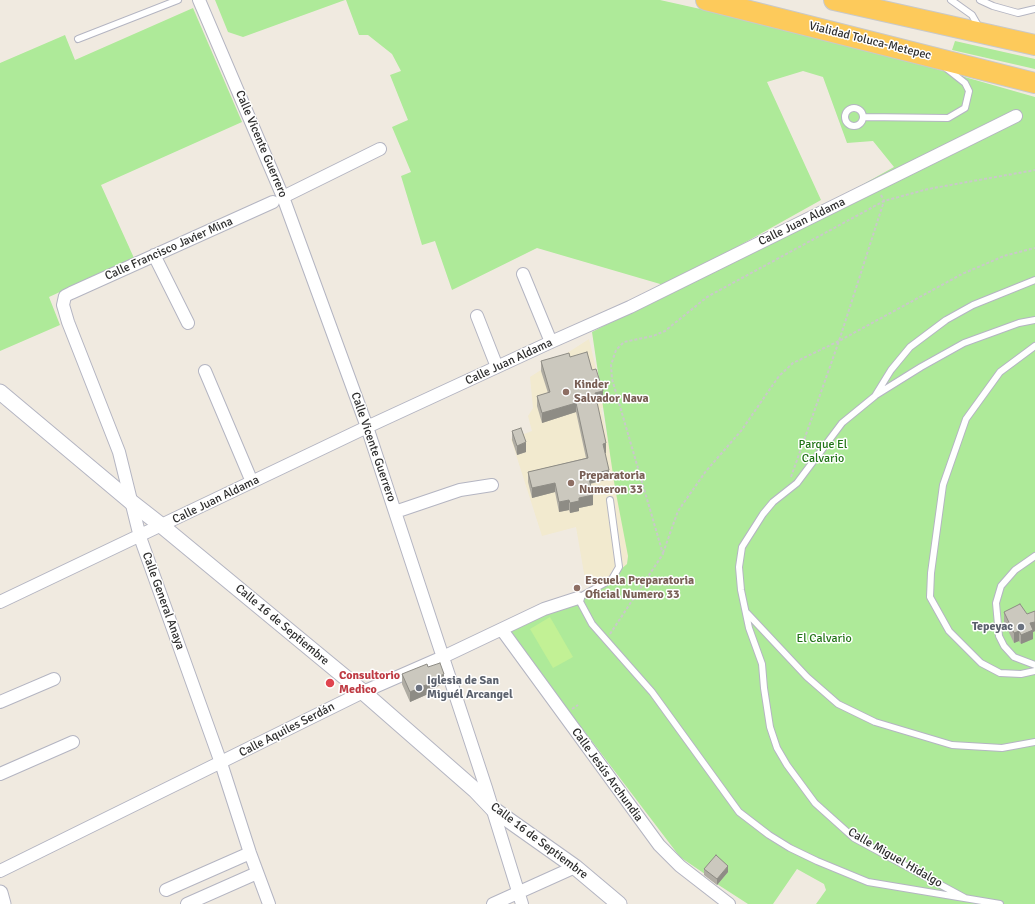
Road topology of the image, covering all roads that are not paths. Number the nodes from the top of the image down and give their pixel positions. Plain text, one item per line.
1 (178, 0) edge
2 (199, 0) edge
3 (706, 0) edge
4 (834, 0) edge
5 (951, 0) edge
6 (980, 0) edge
7 (1035, 9) edge
8 (983, 34) junction
9 (78, 38) dead end
10 (1035, 45) edge
11 (937, 58) junction
12 (1035, 83) edge
13 (1016, 116) dead end
14 (863, 117) dead end
15 (380, 149) dead end
16 (278, 199) junction
17 (154, 255) junction
18 (523, 274) dead end
19 (1035, 280) edge
20 (65, 296) joint
21 (477, 316) dead end
22 (1035, 320) edge
23 (188, 323) dead end
24 (551, 342) junction
25 (1035, 346) edge
26 (497, 367) junction
27 (205, 372) dead end
28 (0, 392) edge
29 (875, 396) junction
30 (368, 427) junction
31 (252, 482) junction
32 (492, 485) dead end
33 (610, 500) dead end
34 (130, 501) junction
35 (395, 512) junction
36 (162, 526) junction
37 (140, 537) junction
38 (1035, 556) edge
39 (578, 598) junction
40 (0, 602) edge
41 (745, 610) junction
42 (502, 630) junction
43 (443, 657) junction
44 (1035, 665) edge
45 (1035, 671) edge
46 (54, 679) dead end
47 (363, 692) junction
48 (0, 702) edge
49 (73, 742) dead end
50 (1035, 742) edge
51 (221, 763) junction
52 (0, 774) edge
53 (493, 809) junction
54 (250, 853) junction
55 (575, 867) junction
56 (0, 870) edge
57 (257, 873) junction
58 (166, 890) dead end
59 (0, 893) edge
60 (520, 898) edge
61 (965, 898) junction
62 (3, 904) edge
63 (187, 904) edge
64 (269, 904) edge
65 (492, 904) edge
66 (619, 904) edge
67 (729, 904) edge
68 (1000, 904) edge

1 - 9 lane
2 - 16 street, Calle Vicente Guerrero
3 - 11 highway, Vialidad Toluca-Metepec
4 - 8 highway
5 - 8 lane
6 - 7 lane
8 - 10 highway
11 - 12 highway, Vialidad Toluca-Metepec
11 - 14 lane
13 - 24 street, Calle Juan Aldama
15 - 16 street, Calle Francisco Javier Mina
16 - 17 street, Calle Francisco Javier Mina
16 - 30 street, Calle Vicente Guerrero
17 - 20 street, Calle Francisco Javier Mina
17 - 23 street
18 - 24 street
19 - 29 lane, Calle Miguel Hidalgo
20 - 34 street, Calle General Anaya
21 - 26 street
22 - 29 lane
24 - 26 street, Calle Juan Aldama
25 - 45 lane
26 - 30 street, Calle Juan Aldama
27 - 31 street
28 - 34 street, Calle 16 de Septiembre
29 - 41 lane, Calle Miguel Hidalgo
30 - 31 street, Calle Juan Aldama
30 - 35 street, Calle Vicente Guerrero
31 - 36 street, Calle Juan Aldama
32 - 35 street
33 - 39 lane
34 - 36 street, Calle 16 de Septiembre
34 - 37 street, Calle General Anaya
35 - 43 street, Calle Vicente Guerrero
36 - 37 street, Calle Juan Aldama
36 - 47 street, Calle 16 de Septiembre
37 - 40 street, Calle Juan Aldama
37 - 51 street, Calle General Anaya
38 - 44 lane
39 - 42 street, Calle Aquiles Serdán
39 - 61 lane
41 - 50 lane
41 - 61 lane, Calle Miguel Hidalgo
42 - 43 street, Calle Aquiles Serdán
42 - 67 street, Calle Jesús Archundia
43 - 47 street, Calle Aquiles Serdán
43 - 53 street, Calle Vicente Guerrero
46 - 48 street
47 - 51 street, Calle Aquiles Serdán
47 - 53 street, Calle 16 de Septiembre
49 - 52 street
51 - 54 street, Calle General Anaya
51 - 56 street, Calle Aquiles Serdán
53 - 55 street, Calle 16 de Septiembre
53 - 60 street, Calle Vicente Guerrero
54 - 57 street, Calle General Anaya
54 - 58 street
55 - 60 street
55 - 66 street, Calle 16 de Septiembre
57 - 63 street
57 - 64 street, Calle General Anaya
59 - 62 street
60 - 65 street
61 - 68 lane

